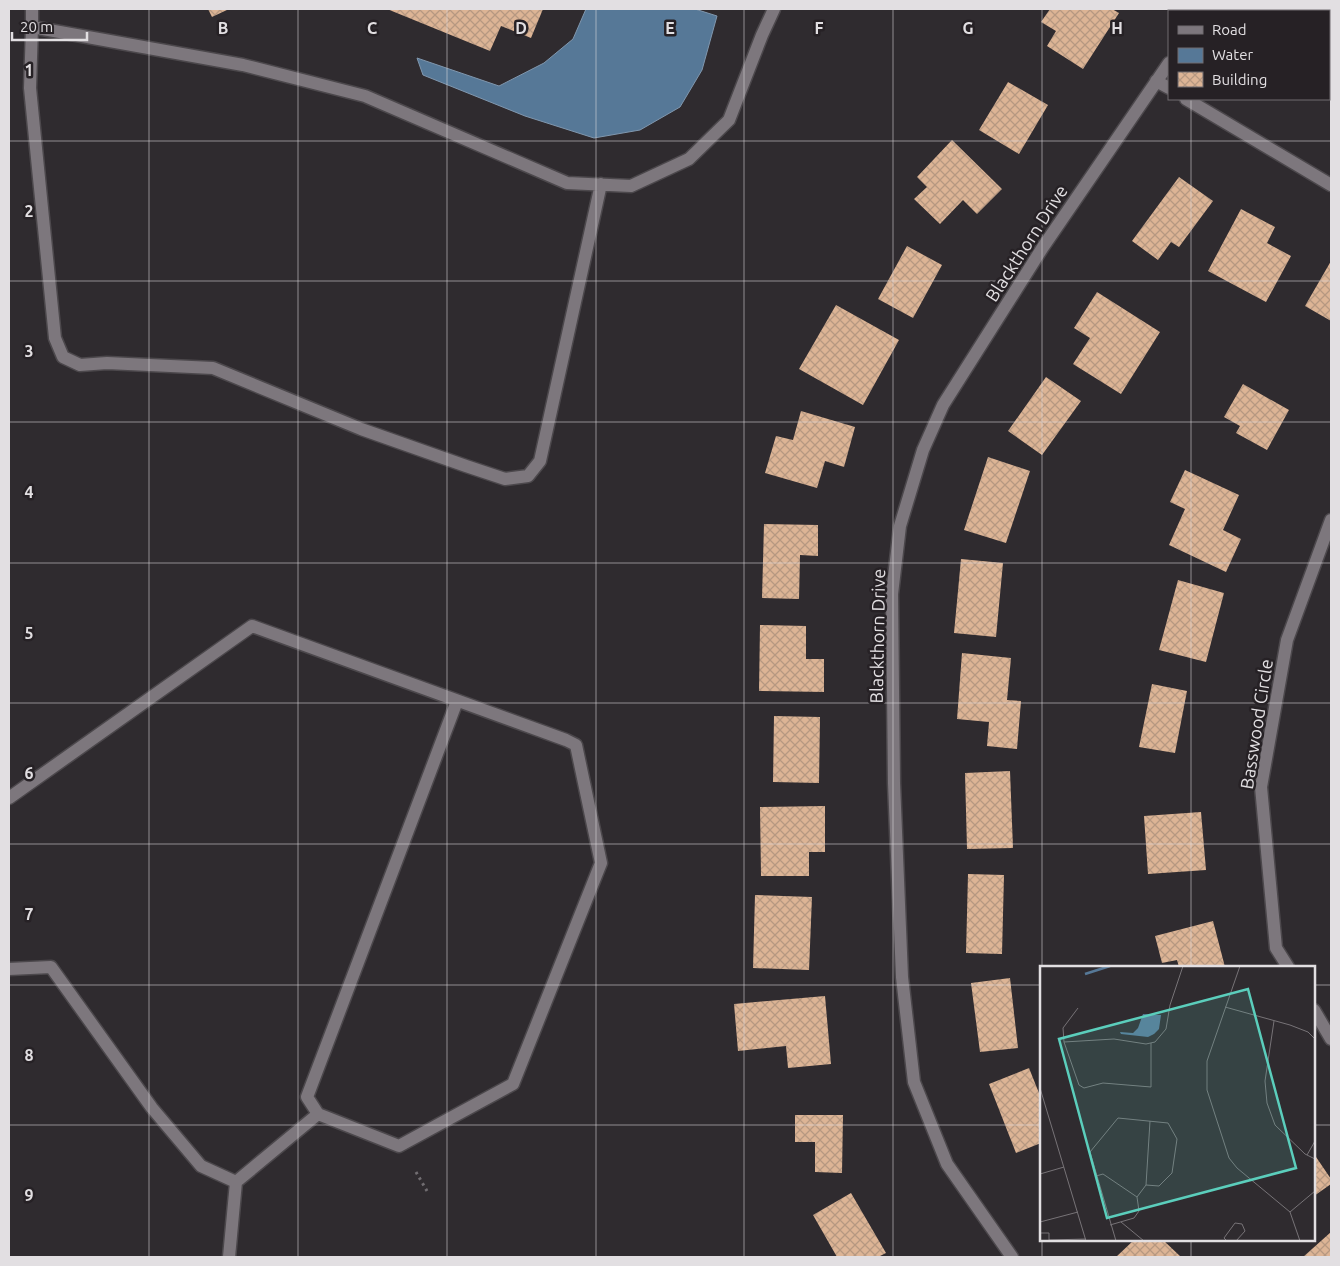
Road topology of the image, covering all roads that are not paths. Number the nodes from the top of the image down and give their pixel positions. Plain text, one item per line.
1 (32, 9) edge
2 (774, 9) edge
3 (32, 27) junction
4 (1168, 64) edge
5 (1156, 81) junction
6 (1168, 87) edge
7 (1188, 100) edge
8 (601, 184) junction
9 (1331, 185) edge
10 (1331, 520) edge
11 (457, 701) junction
12 (9, 798) edge
13 (1287, 966) edge
14 (9, 969) edge
15 (1315, 1012) edge
16 (1331, 1039) edge
17 (318, 1114) junction
18 (236, 1182) junction
19 (229, 1257) edge
20 (1012, 1257) edge

1 - 3 street
2 - 8 street
3 - 8 street
3 - 8 street
4 - 5 street, Blackthorn Drive
5 - 6 street
5 - 20 street, Blackthorn Drive
7 - 9 street
10 - 13 street, Basswood Circle
11 - 12 street
11 - 17 street
11 - 17 street
14 - 18 street
15 - 16 street
17 - 18 street
18 - 19 street

